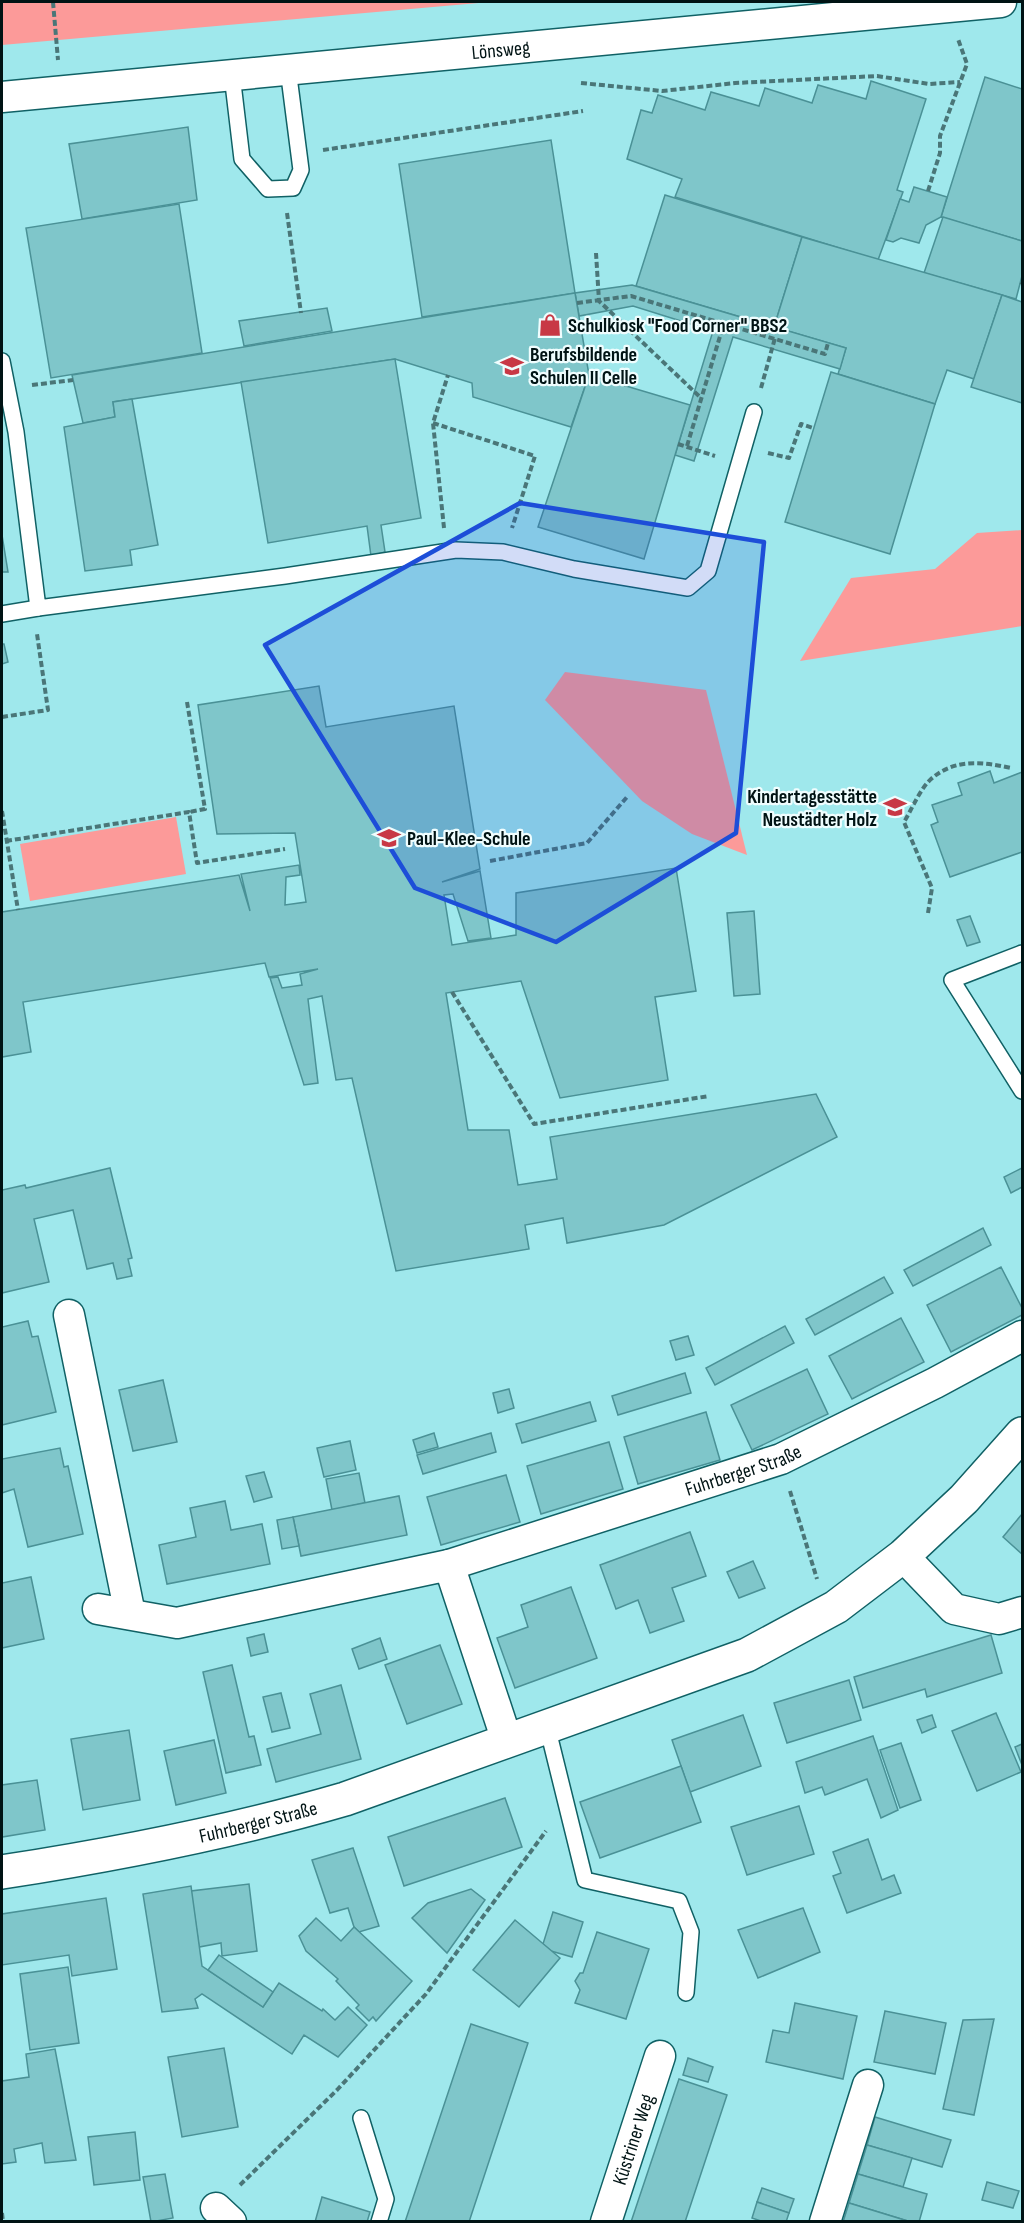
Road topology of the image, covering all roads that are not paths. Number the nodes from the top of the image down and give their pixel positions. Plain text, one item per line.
1 (1001, 2) edge
2 (288, 69) junction
3 (232, 75) junction
4 (2, 97) edge
5 (2, 361) edge
6 (754, 412) road end
7 (38, 608) junction
8 (2, 614) edge
9 (1023, 953) edge
10 (1023, 1091) edge
11 (69, 1315) dead end
12 (1023, 1336) edge
13 (1023, 1434) edge
14 (903, 1556) junction
15 (449, 1564) junction
16 (98, 1609) dead end
17 (1023, 1612) edge
18 (130, 1614) junction
19 (546, 1726) junction
20 (507, 1741) junction
21 (2, 1872) edge
22 (686, 1993) dead end
23 (660, 2056) dead end
24 (868, 2085) dead end
25 (361, 2118) dead end
26 (379, 2222) edge
27 (606, 2222) edge
28 (825, 2222) edge

1 - 2 street, Lönsweg
2 - 3 street, Lönsweg
2 - 3 lane
3 - 4 street, Lönsweg
5 - 7 lane
6 - 7 lane
7 - 8 lane
9 - 10 lane
11 - 18 street
12 - 15 street, Fuhrberger Straße
13 - 14 main road, Fuhrberger Straße
14 - 17 street
14 - 19 main road, Fuhrberger Straße
15 - 18 street, Fuhrberger Straße
15 - 20 street
16 - 18 street, Fuhrberger Straße
19 - 20 main road, Fuhrberger Straße
19 - 22 lane
20 - 21 main road, Fuhrberger Straße
23 - 27 street, Küstriner Weg
24 - 28 street
25 - 26 lane

